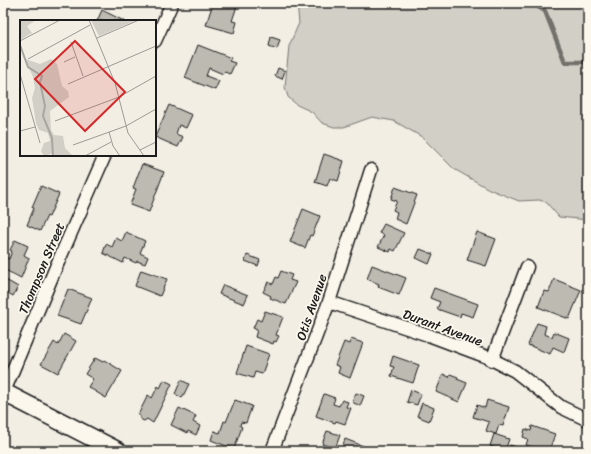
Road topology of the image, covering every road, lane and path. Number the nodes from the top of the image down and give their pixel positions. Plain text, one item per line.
1 (172, 3) edge
2 (156, 39) edge
3 (105, 156) edge
4 (370, 170) dead end
5 (526, 267) dead end
6 (329, 302) junction
7 (492, 360) junction
8 (3, 393) edge
9 (588, 420) edge
10 (118, 451) edge
11 (272, 451) edge

1 - 2 street
3 - 8 street, Thompson Street
4 - 6 street, Otis Avenue
5 - 7 street
6 - 7 street, Durant Avenue
6 - 11 street, Otis Avenue
7 - 9 street, Durant Avenue
8 - 10 main road

